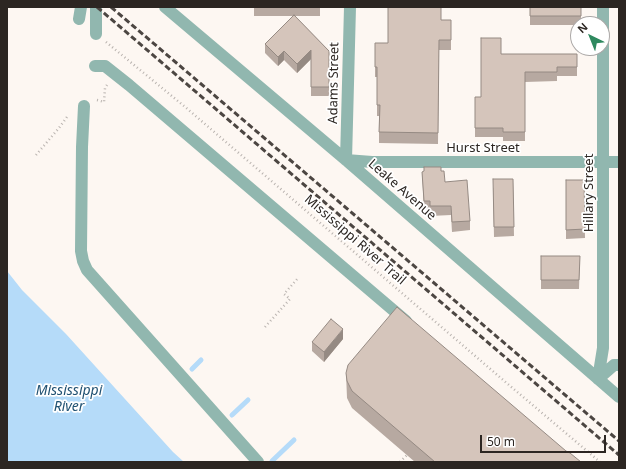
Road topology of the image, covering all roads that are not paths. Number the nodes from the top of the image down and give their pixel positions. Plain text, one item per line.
1 (96, 7) edge
2 (165, 7) edge
3 (350, 7) edge
4 (602, 7) edge
5 (96, 34) road end
6 (96, 66) dead end
7 (84, 106) dead end
8 (346, 160) junction
9 (603, 162) junction
10 (619, 162) edge
11 (414, 328) edge
12 (619, 365) edge
13 (598, 379) junction
14 (619, 397) edge
15 (258, 462) edge

1 - 5 street
2 - 8 street, Leake Avenue
3 - 8 street, Adams Street
4 - 9 street, Hillary Street
6 - 11 street
7 - 15 street
8 - 9 street, Hurst Street
8 - 13 street, Leake Avenue
9 - 10 street, Hurst Street
9 - 13 street, Hillary Street
12 - 13 street
13 - 14 street, Leake Avenue

